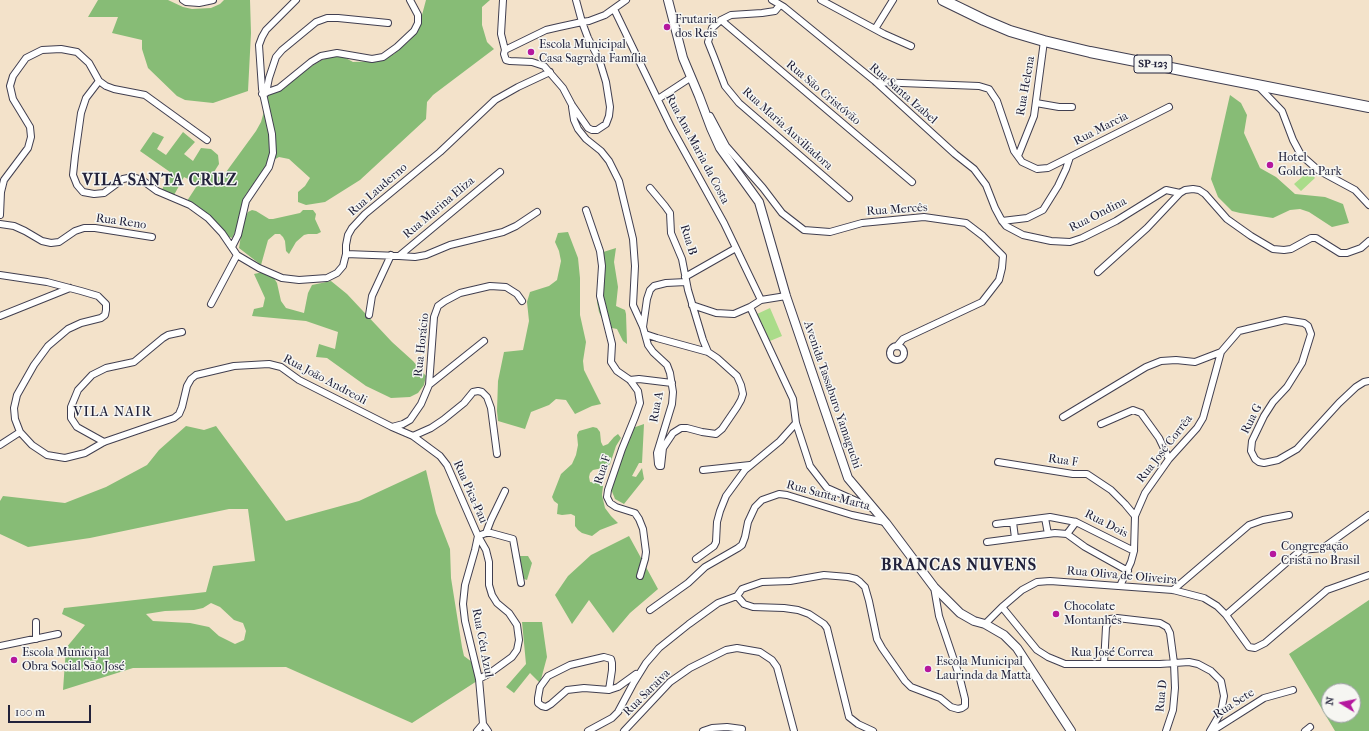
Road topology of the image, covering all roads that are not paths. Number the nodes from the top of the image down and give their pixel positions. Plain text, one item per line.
1 (183, 0) edge
2 (213, 0) edge
3 (296, 0) edge
4 (410, 0) edge
5 (503, 0) edge
6 (576, 0) edge
7 (626, 0) edge
8 (668, 0) edge
9 (674, 0) edge
10 (772, 0) edge
11 (821, 0) edge
12 (893, 0) edge
13 (943, 0) edge
14 (780, 5) junction
15 (614, 9) junction
16 (721, 20) junction
17 (582, 22) junction
18 (388, 23) dead end
19 (675, 26) junction
20 (874, 29) junction
21 (1044, 41) junction
22 (911, 46) dead end
23 (504, 54) junction
24 (550, 72) junction
25 (690, 78) junction
26 (99, 82) junction
27 (876, 82) junction
28 (1257, 84) junction
29 (264, 94) junction
30 (699, 96) junction
31 (658, 99) junction
32 (1036, 103) junction
33 (572, 105) junction
34 (1369, 106) edge
35 (1072, 107) dead end
36 (1169, 107) dead end
37 (207, 140) dead end
38 (1018, 156) junction
39 (1070, 157) junction
40 (500, 172) dead end
41 (912, 182) dead end
42 (650, 188) dead end
43 (1180, 193) junction
44 (849, 198) dead end
45 (1369, 206) edge
46 (586, 210) dead end
47 (537, 212) dead end
48 (0, 215) edge
49 (1002, 221) junction
50 (0, 224) edge
51 (152, 237) dead end
52 (1369, 241) edge
53 (232, 247) junction
54 (736, 248) junction
55 (346, 254) junction
56 (237, 255) junction
57 (391, 255) junction
58 (399, 256) junction
59 (1098, 272) dead end
60 (0, 275) edge
61 (686, 279) junction
62 (70, 288) junction
63 (786, 296) junction
64 (761, 300) junction
65 (522, 301) dead end
66 (211, 304) dead end
67 (692, 305) junction
68 (750, 308) junction
69 (369, 315) dead end
70 (0, 316) edge
71 (644, 331) junction
72 (1239, 331) joint
73 (182, 332) dead end
74 (484, 341) dead end
75 (897, 346) dead end
76 (708, 352) junction
77 (1221, 352) junction
78 (630, 380) junction
79 (1369, 381) edge
80 (672, 383) junction
81 (429, 385) junction
82 (1063, 417) dead end
83 (796, 423) junction
84 (1101, 424) dead end
85 (392, 427) junction
86 (20, 432) junction
87 (403, 432) joint
88 (413, 436) junction
89 (104, 442) junction
90 (0, 445) edge
91 (497, 454) dead end
92 (1169, 459) junction
93 (998, 462) dead end
94 (750, 465) junction
95 (703, 470) dead end
96 (505, 492) dead end
97 (873, 508) junction
98 (1289, 515) dead end
99 (1369, 515) edge
100 (1135, 516) junction
101 (1045, 518) junction
102 (885, 522) junction
103 (1013, 522) junction
104 (1076, 522) junction
105 (996, 524) dead end
106 (486, 533) junction
107 (1048, 534) junction
108 (1067, 534) junction
109 (478, 536) junction
110 (1015, 538) junction
111 (987, 542) dead end
112 (1134, 551) junction
113 (696, 559) dead end
114 (1128, 571) junction
115 (1369, 575) edge
116 (640, 576) dead end
117 (521, 583) dead end
118 (1120, 586) junction
119 (934, 587) junction
120 (1173, 590) junction
121 (738, 596) junction
122 (1002, 607) junction
123 (650, 610) dead end
124 (1226, 615) junction
125 (36, 622) dead end
126 (985, 624) junction
127 (58, 634) dead end
128 (36, 639) junction
129 (0, 646) edge
130 (1104, 664) junction
131 (1174, 664) junction
132 (640, 672) junction
133 (479, 679) junction
134 (609, 690) junction
135 (1293, 690) dead end
136 (483, 724) junction
137 (742, 729) dead end
138 (477, 731) edge
139 (488, 731) edge
140 (588, 731) edge
141 (624, 731) edge
142 (703, 731) edge
143 (794, 731) edge
144 (873, 731) edge
145 (1071, 731) edge
146 (1166, 731) edge
147 (1211, 731) edge

1 - 2 street
3 - 29 street
4 - 29 street
5 - 23 street
6 - 17 street
7 - 15 street
8 - 19 street
9 - 19 street
10 - 14 street, Rua Santa Izabel
11 - 20 street
12 - 20 street
13 - 21 main road, SP-123
14 - 16 street
14 - 27 street, Rua Santa Izabel
15 - 17 street
15 - 31 street, Rua Ana Maria da Costa
16 - 41 street, Rua São Cristóvão
16 - 44 street, Rua Maria Auxiliadora
17 - 23 street
17 - 33 street
18 - 29 street
19 - 25 street, Avenida Tassaburo Yamaguchi
20 - 22 street
21 - 28 main road, SP-123
21 - 32 street, Rua Helena
23 - 24 street
24 - 33 street
24 - 55 street, Rua Lauderno
25 - 30 street, Avenida Tassaburo Yamaguchi
25 - 31 street
26 - 37 street
26 - 48 street
26 - 53 street
27 - 38 street
27 - 49 street, Rua Santa Izabel
28 - 34 main road, SP-123
28 - 45 street
29 - 53 street
30 - 63 street, Avenida Tassaburo Yamaguchi
30 - 75 street, Rua Mercês
31 - 54 street, Rua Ana Maria da Costa
32 - 35 street
32 - 38 street, Rua Helena
33 - 71 street, Rua A
36 - 39 street, Rua Marcia
38 - 39 street
39 - 49 street, Rua Marcia
40 - 58 street, Rua Marina Eliza
42 - 61 street, Rua B
43 - 49 street, Rua Ondina
43 - 52 street, Rua Ondina
43 - 59 street
46 - 78 street, Rua F
47 - 58 street
50 - 51 street, Rua Reno
53 - 56 street
54 - 61 street
54 - 64 street, Rua Ana Maria da Costa
55 - 56 street, Rua Lauderno
55 - 57 street, Rua Marina Eliza
56 - 66 street
57 - 58 street, Rua Marina Eliza
57 - 69 street
60 - 62 street
61 - 67 street, Rua B
61 - 71 street
62 - 70 street
62 - 86 street, Rua João Andreoli
63 - 64 street
63 - 97 street, Avenida Tassaburo Yamaguchi
64 - 68 street
65 - 81 street, Rua Horácio
67 - 68 street
67 - 76 street, Rua B
68 - 83 street
71 - 76 street
71 - 80 street, Rua A
72 - 77 street, Rua José Corrêa
72 - 79 street, Rua G
73 - 89 street
74 - 81 street
76 - 80 street, Rua A
77 - 82 street
77 - 92 street, Rua José Corrêa
78 - 80 street
78 - 116 street, Rua F
81 - 85 street
83 - 94 street
83 - 97 street
84 - 92 street
85 - 87 street, Rua João Andreoli
85 - 89 street, Rua João Andreoli
86 - 89 street, Rua João Andreoli
86 - 90 street
87 - 88 street, Rua Pica-Pau
88 - 91 street
88 - 109 street, Rua Pica-Pau
92 - 100 street, Rua José Corrêa
93 - 100 street, Rua F
94 - 95 street
94 - 113 street
96 - 106 street
97 - 102 street, Avenida Tassaburo Yamaguchi
98 - 120 street
99 - 124 street
100 - 112 street, Rua José Corrêa
101 - 103 street, Rua Dois
101 - 104 street, Rua Dois
101 - 107 street
102 - 119 street, Avenida Tassaburo Yamaguchi
102 - 123 street, Rua Santa Marta
103 - 105 street, Rua Dois
103 - 110 street
104 - 108 street
104 - 112 street, Rua Dois
106 - 109 street
106 - 117 street
107 - 108 street
107 - 110 street
108 - 114 street
109 - 133 street, Rua Céu Azul
109 - 133 street, Rua Pica-Pau
110 - 111 street
112 - 114 street, Rua José Corrêa
114 - 118 street, Rua José Corrêa
115 - 124 street, Rua Oliva de Oliveira
118 - 120 street, Rua Oliva de Oliveira
118 - 122 street, Rua Oliva de Oliveira
119 - 121 street
119 - 126 street, Avenida Tassaburo Yamaguchi
120 - 124 street, Rua Oliva de Oliveira
121 - 132 street
121 - 144 street
122 - 126 street, Rua Oliva de Oliveira
122 - 130 street, Rua José Correa
125 - 128 street
126 - 145 street, Avenida Tassaburo Yamaguchi
127 - 128 street
128 - 129 street
130 - 131 street, Rua José Correa
130 - 131 street, Rua D
131 - 146 street, Rua D
131 - 147 street, Rua José Correa
132 - 134 street
132 - 140 street
133 - 136 street, Rua Céu Azul
134 - 134 street
135 - 147 street, Rua Sete
136 - 138 street
136 - 139 street
137 - 142 street
141 - 143 street, Rua Saraiva

